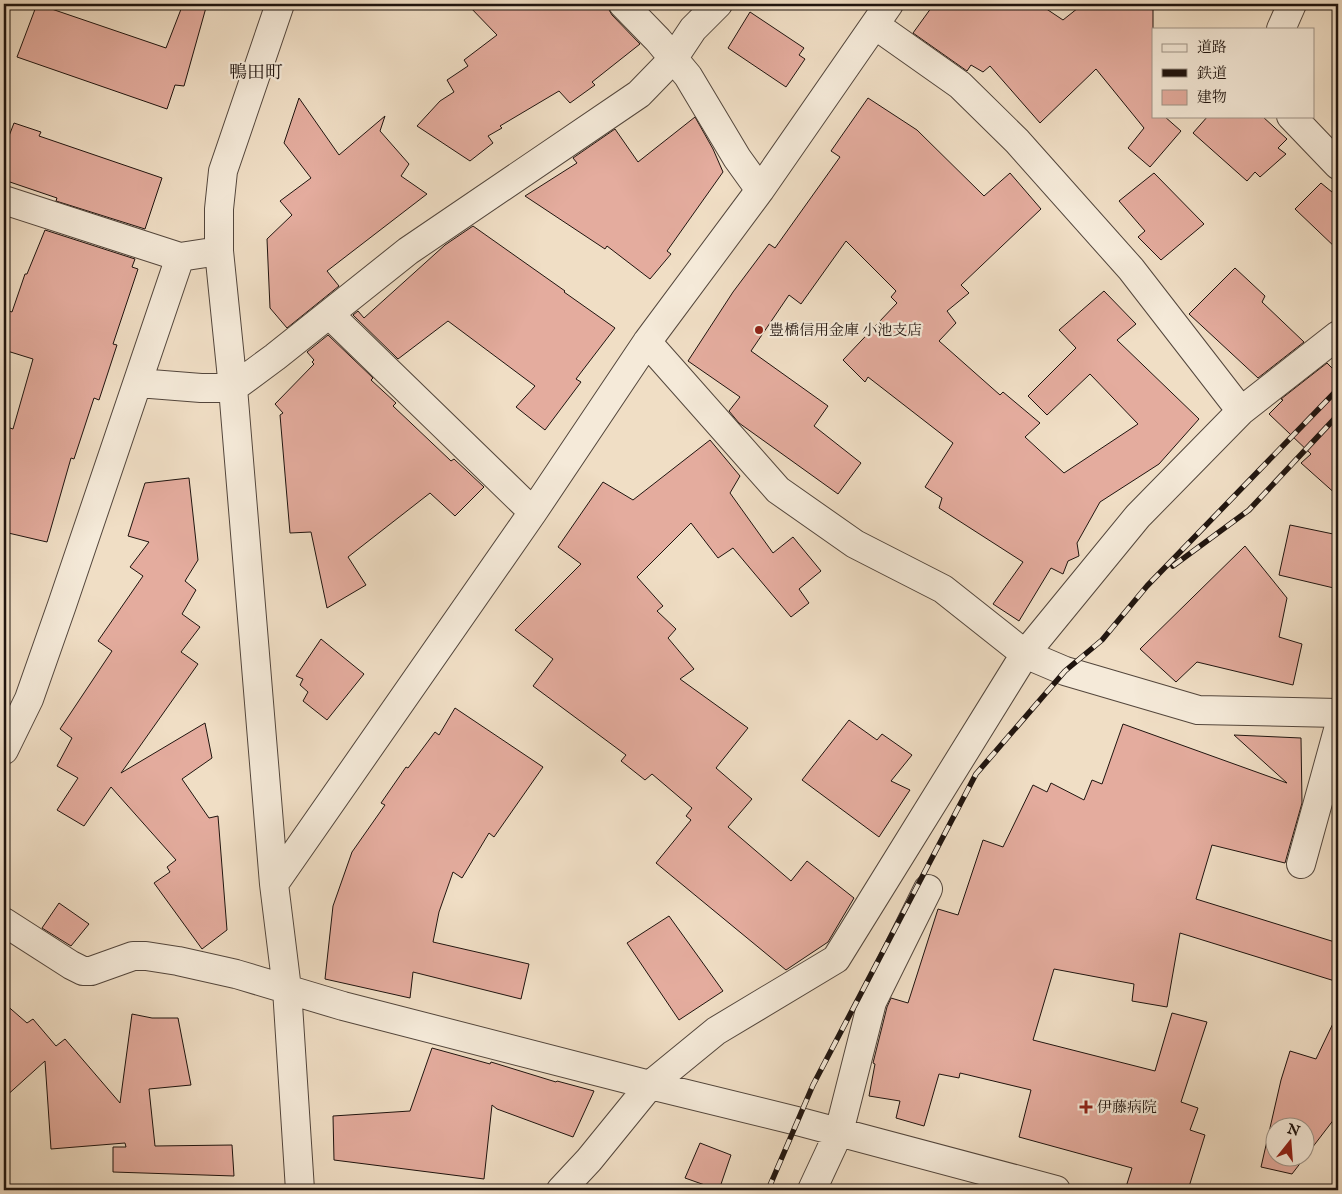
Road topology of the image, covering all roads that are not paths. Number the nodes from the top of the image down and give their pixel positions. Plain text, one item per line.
1 (280, 4) edge
2 (624, 4) edge
3 (718, 4) edge
4 (1292, 4) edge
5 (882, 14) edge
6 (1281, 28) edge
7 (673, 58) junction
8 (1293, 118) edge
9 (1338, 166) edge
10 (760, 190) junction
11 (4, 200) edge
12 (219, 251) junction
13 (180, 257) junction
14 (329, 314) junction
15 (1338, 335) edge
16 (648, 342) junction
17 (138, 383) junction
18 (233, 388) junction
19 (1241, 411) junction
20 (533, 512) junction
21 (1025, 654) junction
22 (1338, 713) edge
23 (1338, 730) edge
24 (4, 750) edge
25 (1301, 864) dead end
26 (274, 884) junction
27 (928, 889) dead end
28 (4, 922) edge
29 (287, 989) junction
30 (650, 1085) junction
31 (839, 1132) junction
32 (300, 1190) edge
33 (562, 1190) edge
34 (812, 1190) edge
35 (1056, 1190) edge

1 - 12 street
2 - 7 street
3 - 7 street
4 - 6 street
5 - 10 street
5 - 19 street
7 - 10 street
7 - 14 street
8 - 9 street
10 - 16 street
11 - 13 street
12 - 13 street
12 - 18 street
13 - 17 street
14 - 18 street
14 - 20 street
15 - 19 street
16 - 20 street
16 - 21 street
17 - 18 street
17 - 24 street
18 - 26 street
19 - 21 street
20 - 26 street
21 - 22 street
21 - 30 street
23 - 25 street
26 - 29 street
27 - 31 street
28 - 29 street
29 - 30 street
29 - 32 street
30 - 31 street
30 - 33 street
31 - 34 street
31 - 35 street

